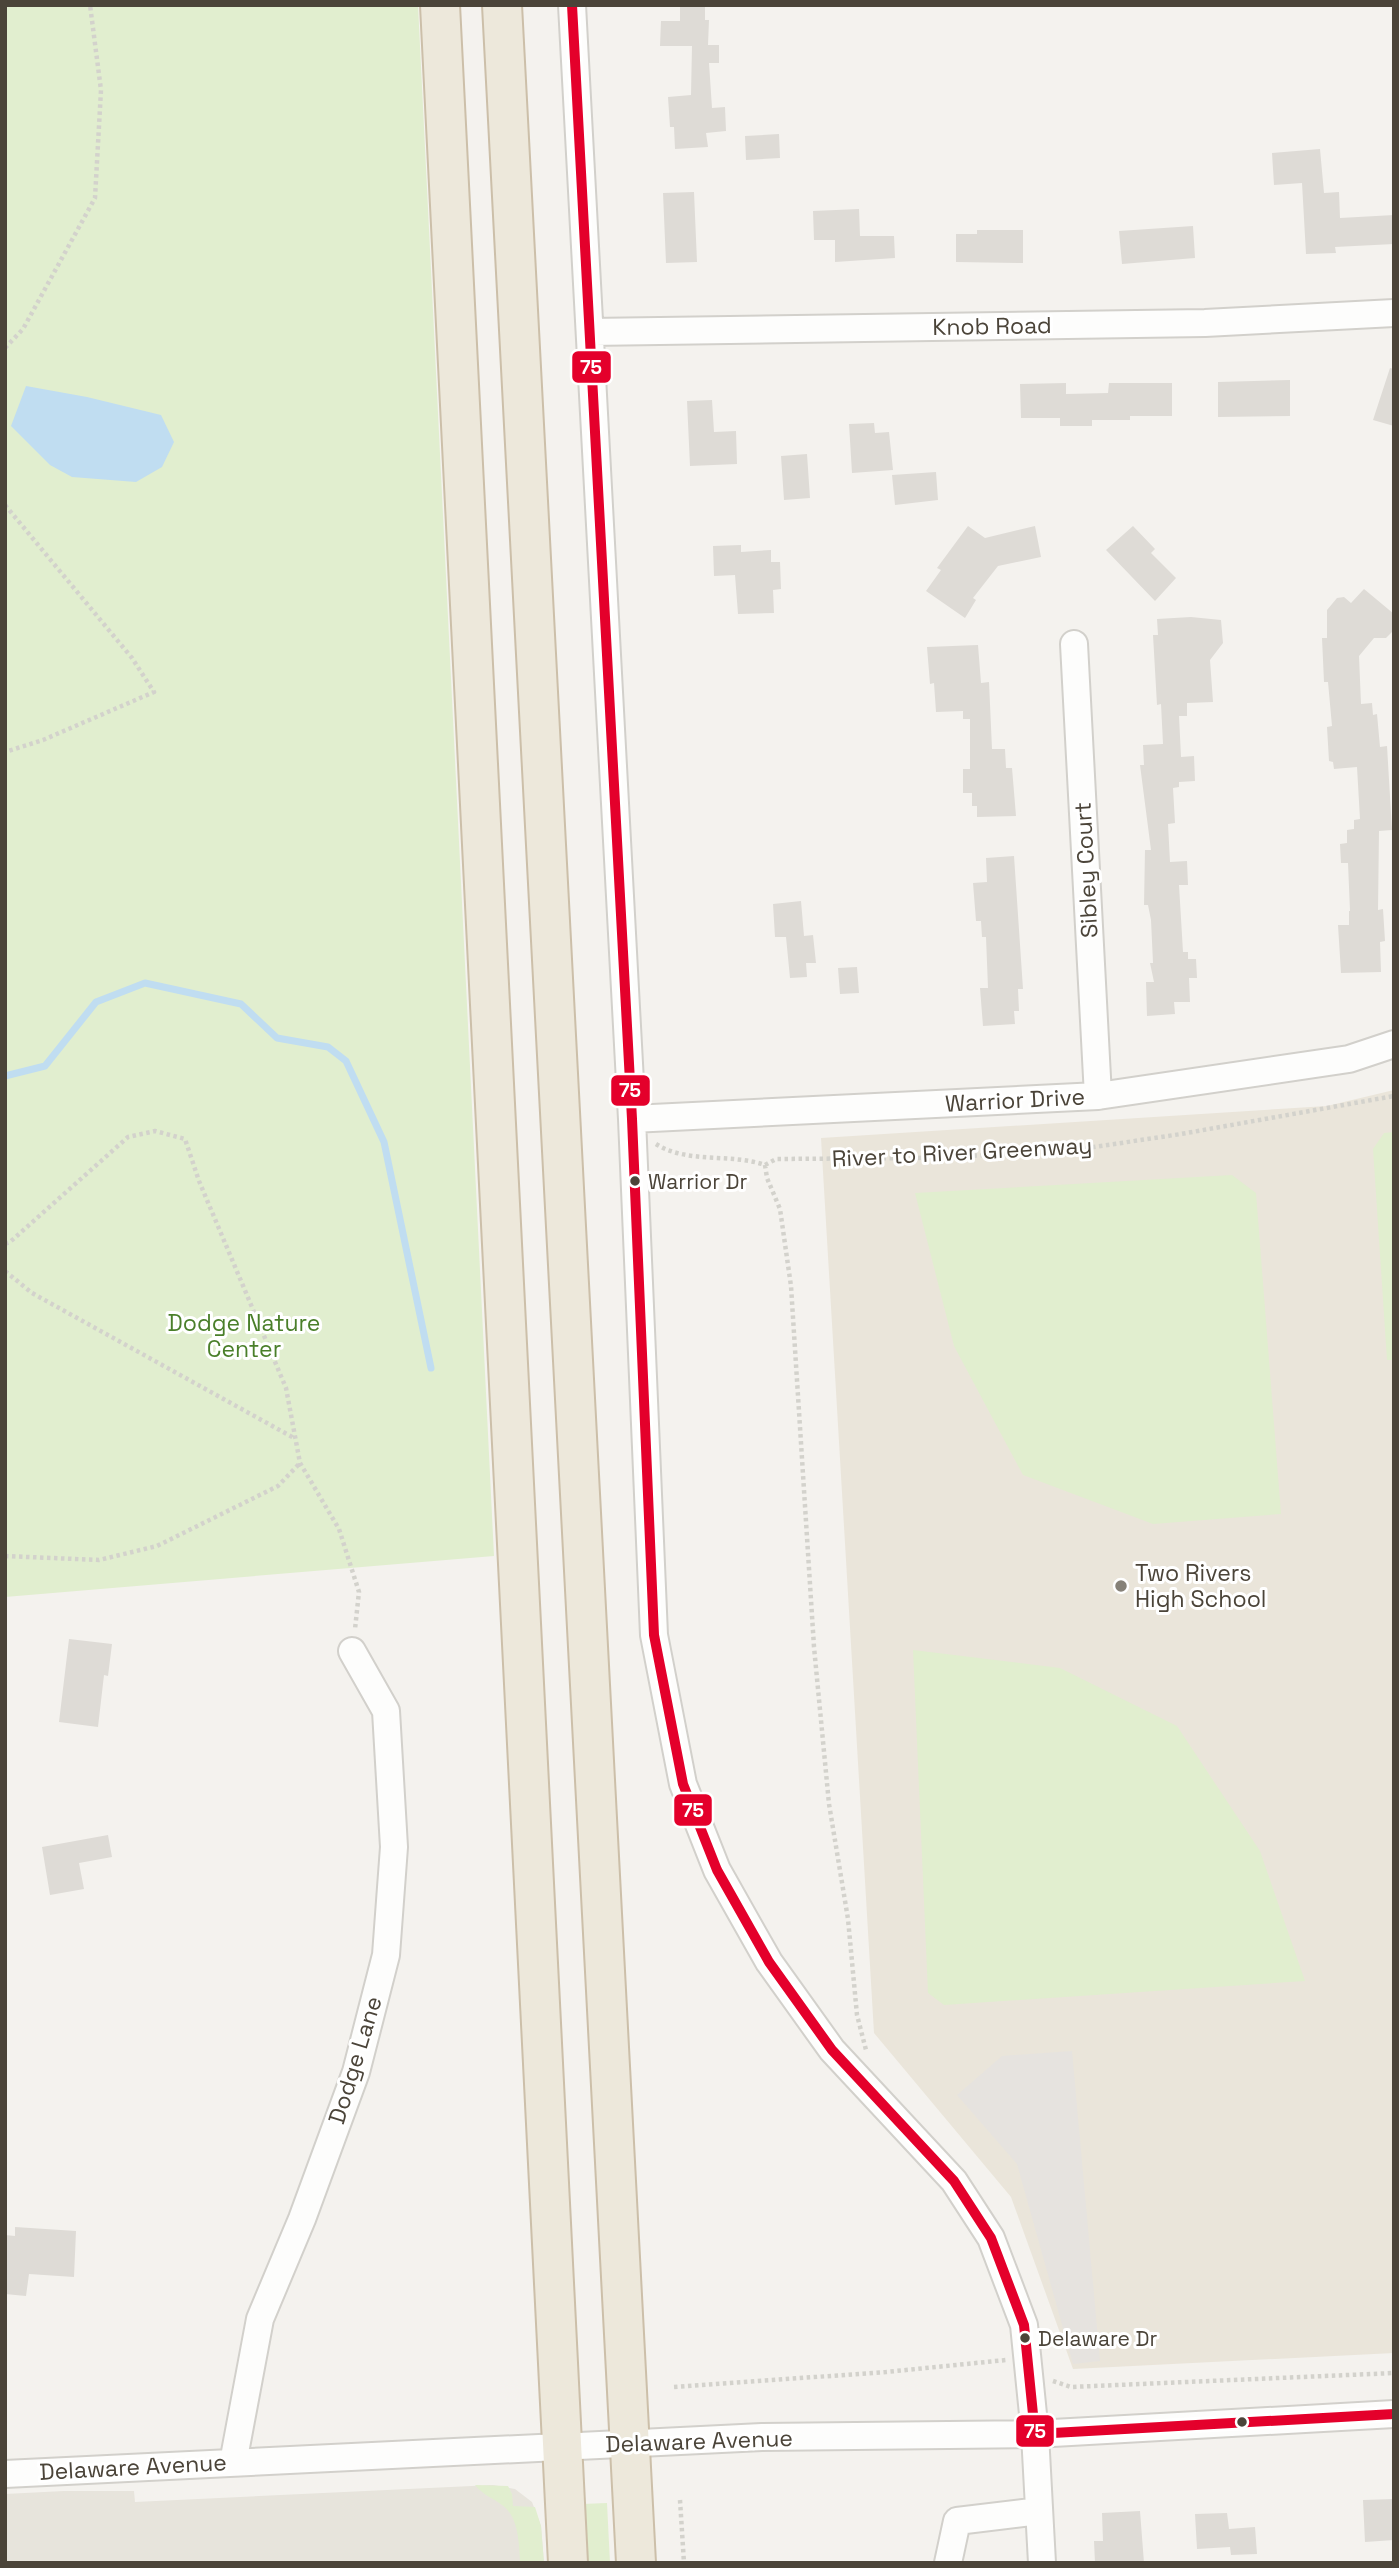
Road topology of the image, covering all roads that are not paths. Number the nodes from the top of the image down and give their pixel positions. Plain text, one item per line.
1 (440, 5) edge
2 (502, 5) edge
3 (572, 5) edge
4 (1394, 313) edge
5 (590, 332) junction
6 (1074, 643) dead end
7 (1394, 1044) edge
8 (1098, 1096) junction
9 (632, 1119) junction
10 (352, 1651) road end
11 (1394, 2414) edge
12 (1035, 2434) junction
13 (630, 2443) junction
14 (563, 2446) junction
15 (233, 2463) junction
16 (5, 2474) edge
17 (1039, 2511) junction
18 (568, 2563) edge
19 (636, 2563) edge
20 (948, 2563) edge
21 (1042, 2563) edge

1 - 14 highway
2 - 13 highway
3 - 5 street
4 - 5 street, Knob Road
5 - 9 street
6 - 8 street, Sibley Court
7 - 8 street, Warrior Drive
8 - 9 street, Warrior Drive
9 - 12 street
10 - 15 street, Dodge Lane
11 - 12 street, Delaware Avenue
12 - 13 street, Delaware Avenue
12 - 17 street
13 - 14 street, Delaware Avenue
13 - 19 highway
14 - 15 street, Delaware Avenue
14 - 18 highway
15 - 16 street, Delaware Avenue
17 - 20 street
17 - 21 street

